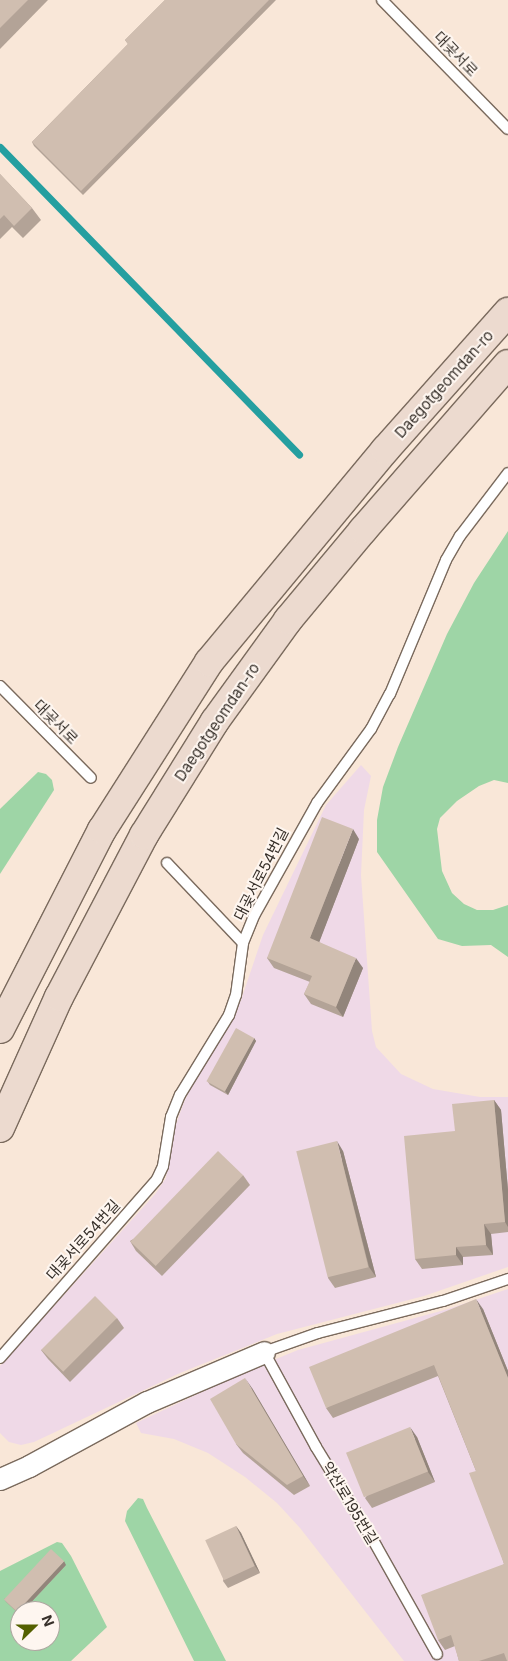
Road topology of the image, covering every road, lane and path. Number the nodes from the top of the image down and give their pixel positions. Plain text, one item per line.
1 (382, 0) edge
2 (508, 129) edge
3 (508, 312) edge
4 (508, 364) edge
5 (508, 473) edge
6 (0, 686) edge
7 (91, 778) dead end
8 (166, 863) dead end
9 (243, 943) junction
10 (0, 1029) edge
11 (0, 1128) edge
12 (508, 1279) edge
13 (264, 1352) junction
14 (0, 1358) edge
15 (2, 1474) edge
16 (437, 1654) edge

1 - 2 lane, 대곶서로
3 - 10 main road, Daegotgeomdan-ro
4 - 11 main road, Daegotgeomdan-ro
5 - 9 lane, 대곶서로54번길
6 - 7 lane, 대곶서로
8 - 9 lane
9 - 14 lane, 대곶서로54번길
12 - 13 lane
13 - 15 street
13 - 16 lane, 약산로195번길

